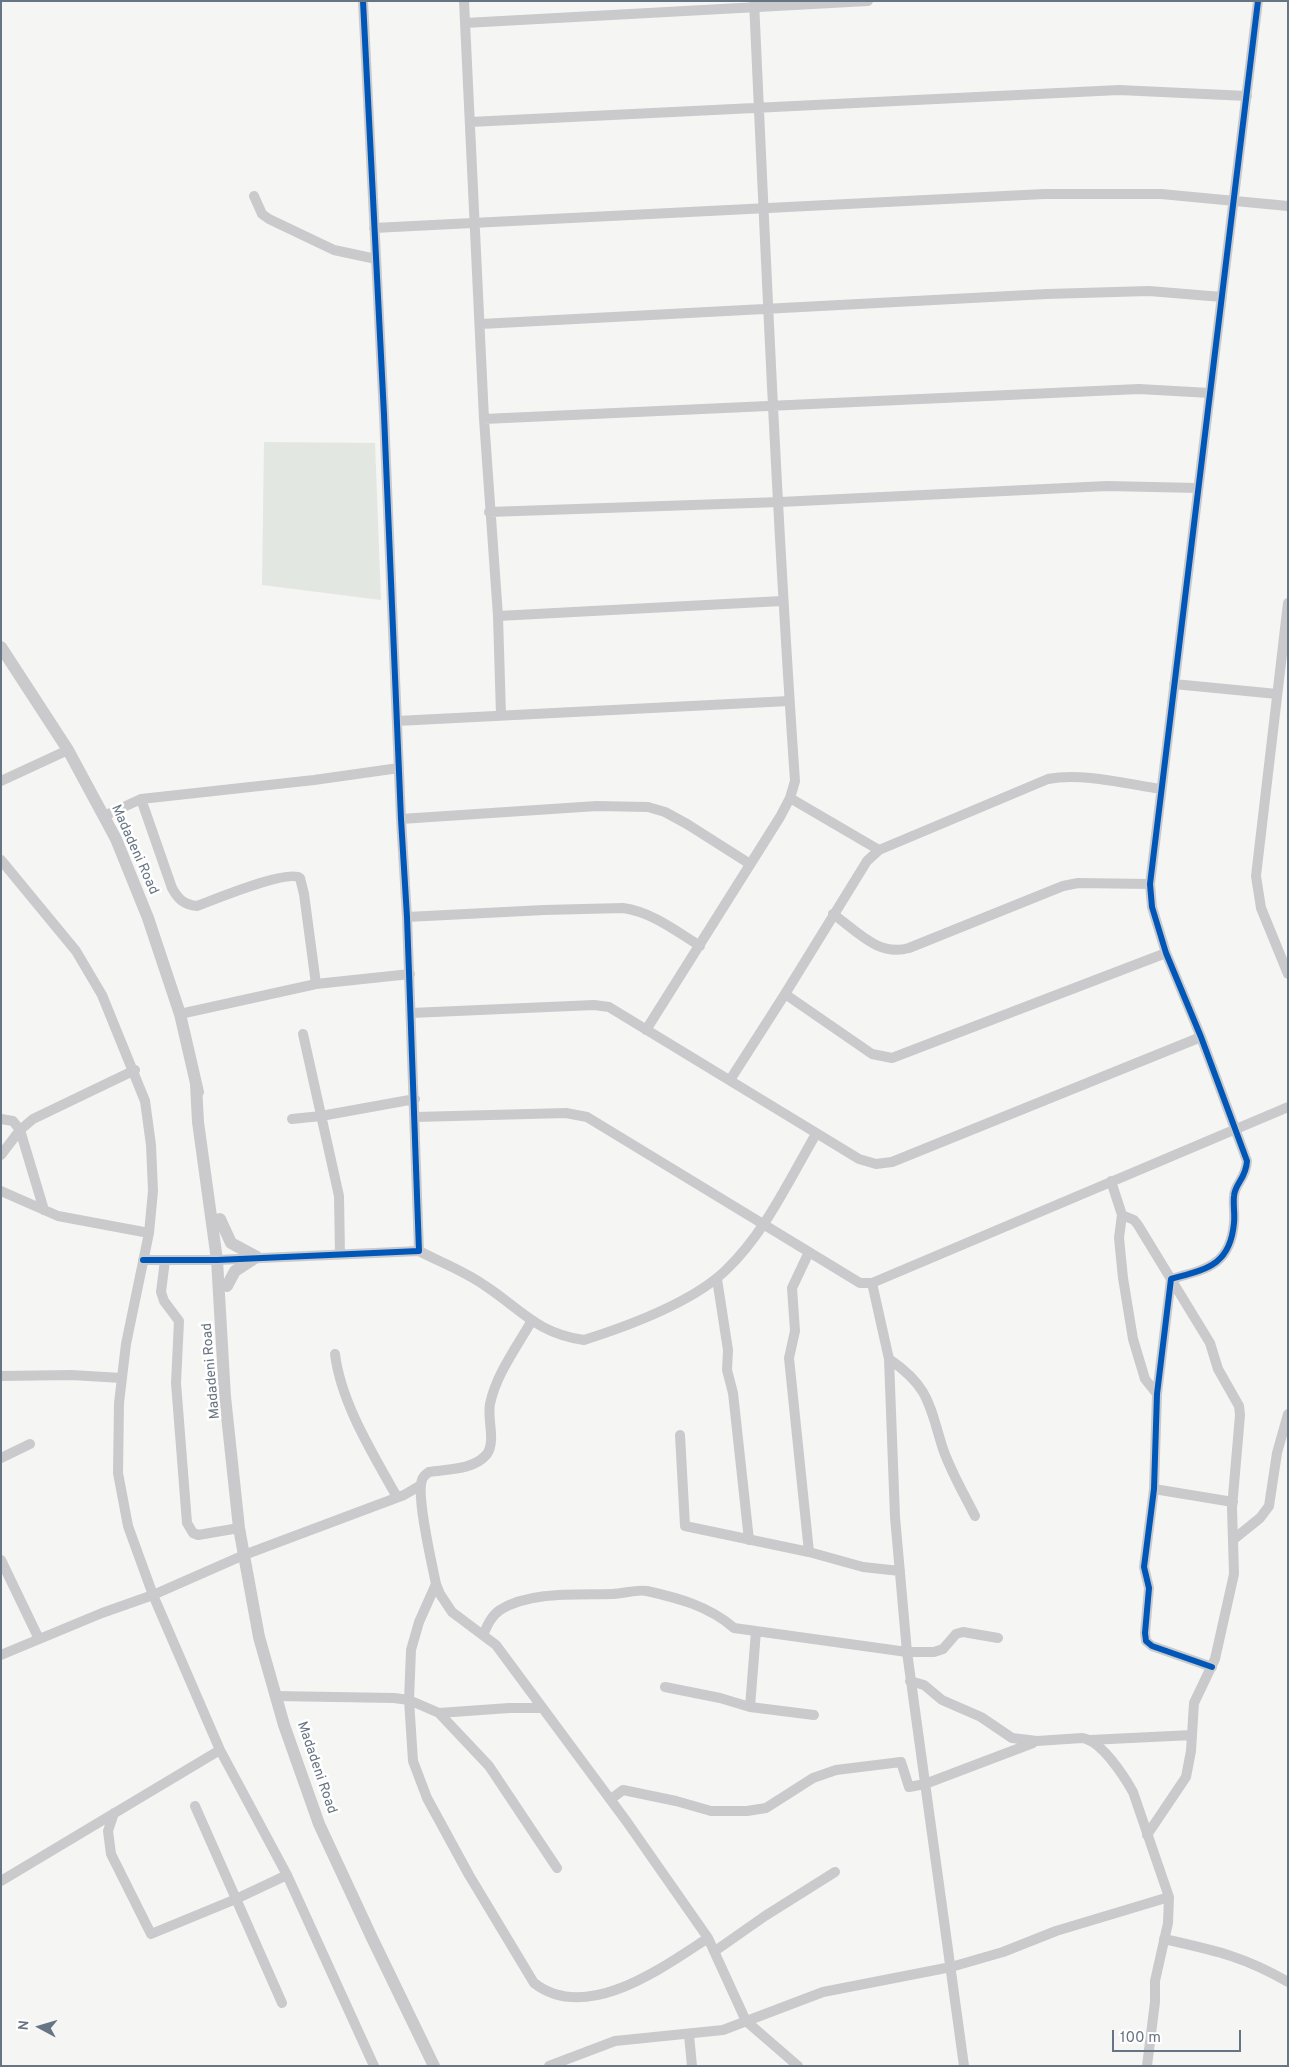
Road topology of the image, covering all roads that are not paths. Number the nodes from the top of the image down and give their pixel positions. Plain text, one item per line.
1 (363, 1) edge
2 (464, 1) edge
3 (868, 1) edge
4 (1254, 1) edge
5 (1258, 1) edge
6 (754, 4) edge
7 (465, 23) junction
8 (1247, 96) junction
9 (759, 107) junction
10 (470, 122) junction
11 (254, 196) dead end
12 (1234, 199) junction
13 (1288, 206) edge
14 (762, 210) junction
15 (474, 222) junction
16 (374, 228) junction
17 (376, 259) junction
18 (1222, 297) junction
19 (770, 307) junction
20 (480, 324) junction
21 (1210, 393) junction
22 (774, 406) junction
23 (484, 419) junction
24 (1198, 488) junction
25 (780, 502) junction
26 (489, 512) junction
27 (782, 601) junction
28 (1288, 603) edge
29 (498, 616) junction
30 (1, 647) edge
31 (1174, 684) junction
32 (1277, 694) junction
33 (789, 700) junction
34 (501, 715) junction
35 (397, 720) junction
36 (68, 750) junction
37 (399, 768) junction
38 (1, 780) edge
39 (1161, 789) junction
40 (790, 798) junction
41 (141, 800) junction
42 (104, 816) junction
43 (401, 819) junction
44 (878, 850) junction
45 (1, 860) edge
46 (750, 864) junction
47 (1150, 884) junction
48 (833, 914) junction
49 (408, 917) junction
50 (700, 946) junction
51 (1166, 953) junction
52 (410, 974) junction
53 (1288, 974) edge
54 (316, 984) junction
55 (785, 994) junction
56 (411, 1013) junction
57 (180, 1014) junction
58 (646, 1030) junction
59 (303, 1034) dead end
60 (1202, 1038) junction
61 (135, 1070) junction
62 (730, 1080) junction
63 (196, 1084) junction
64 (415, 1099) junction
65 (1288, 1107) edge
66 (321, 1116) junction
67 (416, 1117) junction
68 (1, 1118) edge
69 (292, 1119) dead end
70 (1235, 1129) junction
71 (20, 1130) junction
72 (816, 1134) junction
73 (1, 1155) edge
74 (1111, 1180) junction
75 (1, 1190) edge
76 (44, 1210) junction
77 (1122, 1215) junction
78 (220, 1219) junction
79 (763, 1225) junction
80 (149, 1233) junction
81 (419, 1251) junction
82 (809, 1252) junction
83 (340, 1254) junction
84 (256, 1258) junction
85 (144, 1260) junction
86 (165, 1260) junction
87 (221, 1260) junction
88 (717, 1279) junction
89 (1171, 1279) junction
90 (872, 1283) junction
91 (227, 1286) junction
92 (531, 1322) junction
93 (334, 1354) dead end
94 (889, 1359) junction
95 (1, 1376) edge
96 (122, 1378) junction
97 (1157, 1394) junction
98 (1288, 1414) edge
99 (230, 1429) junction
100 (680, 1435) dead end
101 (30, 1444) dead end
102 (1, 1458) edge
103 (421, 1485) junction
104 (1154, 1489) junction
105 (397, 1497) junction
106 (1233, 1502) junction
107 (975, 1516) dead end
108 (239, 1528) junction
109 (1234, 1539) junction
110 (749, 1540) junction
111 (809, 1552) junction
112 (244, 1555) junction
113 (1, 1560) edge
114 (900, 1571) junction
115 (436, 1584) junction
116 (153, 1595) junction
117 (756, 1631) junction
118 (483, 1635) junction
119 (998, 1638) dead end
120 (39, 1639) junction
121 (907, 1652) junction
122 (2, 1653) edge
123 (1212, 1668) junction
124 (910, 1680) junction
125 (665, 1687) dead end
126 (275, 1696) junction
127 (409, 1700) junction
128 (750, 1707) junction
129 (542, 1708) junction
130 (439, 1713) junction
131 (814, 1715) dead end
132 (1192, 1735) junction
133 (1090, 1740) junction
134 (1037, 1741) junction
135 (220, 1750) junction
136 (925, 1784) junction
137 (611, 1799) junction
138 (195, 1806) dead end
139 (114, 1814) junction
140 (1147, 1835) junction
141 (558, 1868) dead end
142 (835, 1872) dead end
143 (287, 1875) junction
144 (1, 1882) edge
145 (1169, 1897) junction
146 (236, 1899) junction
147 (708, 1938) junction
148 (1164, 1939) junction
149 (715, 1950) junction
150 (951, 1967) junction
151 (1288, 1982) edge
152 (282, 2003) dead end
153 (746, 2021) junction
154 (689, 2035) junction
155 (374, 2066) edge
156 (434, 2066) edge
157 (549, 2066) edge
158 (692, 2066) edge
159 (798, 2066) edge
160 (964, 2066) edge
161 (1146, 2066) edge

1 - 16 street
2 - 7 street
3 - 6 street
4 - 5 street
5 - 8 street
6 - 7 street
6 - 9 street
7 - 10 street
8 - 9 street
8 - 12 street
9 - 10 street
9 - 14 street
10 - 15 street
11 - 17 street
12 - 13 street
12 - 14 street
12 - 18 street
14 - 15 street
14 - 19 street
15 - 16 street
15 - 20 street
16 - 17 street
17 - 35 street
18 - 19 street
18 - 21 street
19 - 20 street
19 - 22 street
20 - 23 street
21 - 22 street
21 - 24 street
22 - 23 street
22 - 25 street
23 - 26 street
24 - 25 street
24 - 31 street
25 - 26 street
25 - 27 street
26 - 29 street
27 - 29 street
27 - 33 street
28 - 32 street
29 - 34 street
30 - 36 street, Madadeni Road
31 - 32 street
31 - 39 street
32 - 53 street
33 - 34 street
33 - 40 street
34 - 35 street
35 - 37 street
36 - 38 street
36 - 42 street, Madadeni Road
37 - 41 street
37 - 43 street
39 - 44 street
39 - 47 street
40 - 44 street
40 - 46 street
41 - 42 street
41 - 54 street
42 - 57 street, Madadeni Road
43 - 46 street
43 - 49 street
44 - 48 street
45 - 61 street
46 - 50 street
47 - 48 street
47 - 51 street
48 - 55 street
49 - 50 street
49 - 52 street
50 - 58 street
51 - 55 street
51 - 60 street
52 - 54 street
52 - 56 street
54 - 57 street
55 - 62 street
56 - 58 street
56 - 64 street
57 - 63 street, Madadeni Road
58 - 62 street
59 - 66 street
60 - 70 street
60 - 72 street
61 - 71 street
61 - 80 street
62 - 72 street
63 - 78 street, Madadeni Road
63 - 87 street, Madadeni Road
64 - 66 street
64 - 67 street
65 - 70 street
66 - 69 street
66 - 83 street
67 - 79 street
67 - 81 street
68 - 71 street
70 - 74 street
70 - 89 street
71 - 73 street
71 - 76 street
72 - 79 street
74 - 77 street
74 - 90 street
75 - 76 street
76 - 80 street
77 - 89 street
77 - 97 street
78 - 84 street
78 - 87 street, Madadeni Road
79 - 82 street
79 - 88 street
80 - 85 street
81 - 83 street
81 - 92 street
82 - 90 street
82 - 111 street
83 - 84 street
84 - 87 street
84 - 91 street
85 - 86 street
85 - 96 street
86 - 87 street
86 - 108 street
87 - 91 street, Madadeni Road
87 - 99 street, Madadeni Road
88 - 92 street
88 - 110 street
89 - 97 street
89 - 106 street
90 - 94 street
91 - 99 street, Madadeni Road
92 - 103 street
93 - 105 street
94 - 107 street
94 - 114 street
95 - 96 street
96 - 116 street
97 - 104 street
98 - 109 street
99 - 108 street, Madadeni Road
100 - 110 street
101 - 102 street
103 - 105 street
103 - 115 street
104 - 106 street
104 - 123 street
105 - 112 street
106 - 109 street
108 - 112 street, Madadeni Road
109 - 123 street
110 - 111 street
111 - 114 street
112 - 116 street
112 - 126 street, Madadeni Road
113 - 120 street
114 - 121 street
115 - 118 street
115 - 127 street
116 - 120 street
116 - 135 street
117 - 118 street
117 - 121 street
117 - 128 street
118 - 129 street
119 - 121 street
120 - 122 street
121 - 124 street
123 - 132 street
124 - 134 street
124 - 136 street
125 - 128 street
126 - 127 street
126 - 156 street, Madadeni Road
127 - 130 street
127 - 147 street
128 - 131 street
129 - 130 street
129 - 137 street
130 - 141 street
132 - 133 street
132 - 140 street
133 - 134 street
133 - 140 street
134 - 136 street
135 - 139 street
135 - 143 street
136 - 137 street
136 - 150 street
137 - 147 street
138 - 146 street
139 - 144 street
139 - 146 street
140 - 145 street
142 - 149 street
143 - 146 street
143 - 155 street
145 - 148 street
145 - 150 street
146 - 152 street
147 - 149 street
148 - 151 street
148 - 161 street
149 - 153 street
150 - 153 street
150 - 160 street
153 - 154 street
153 - 159 street
154 - 157 street
154 - 158 street

